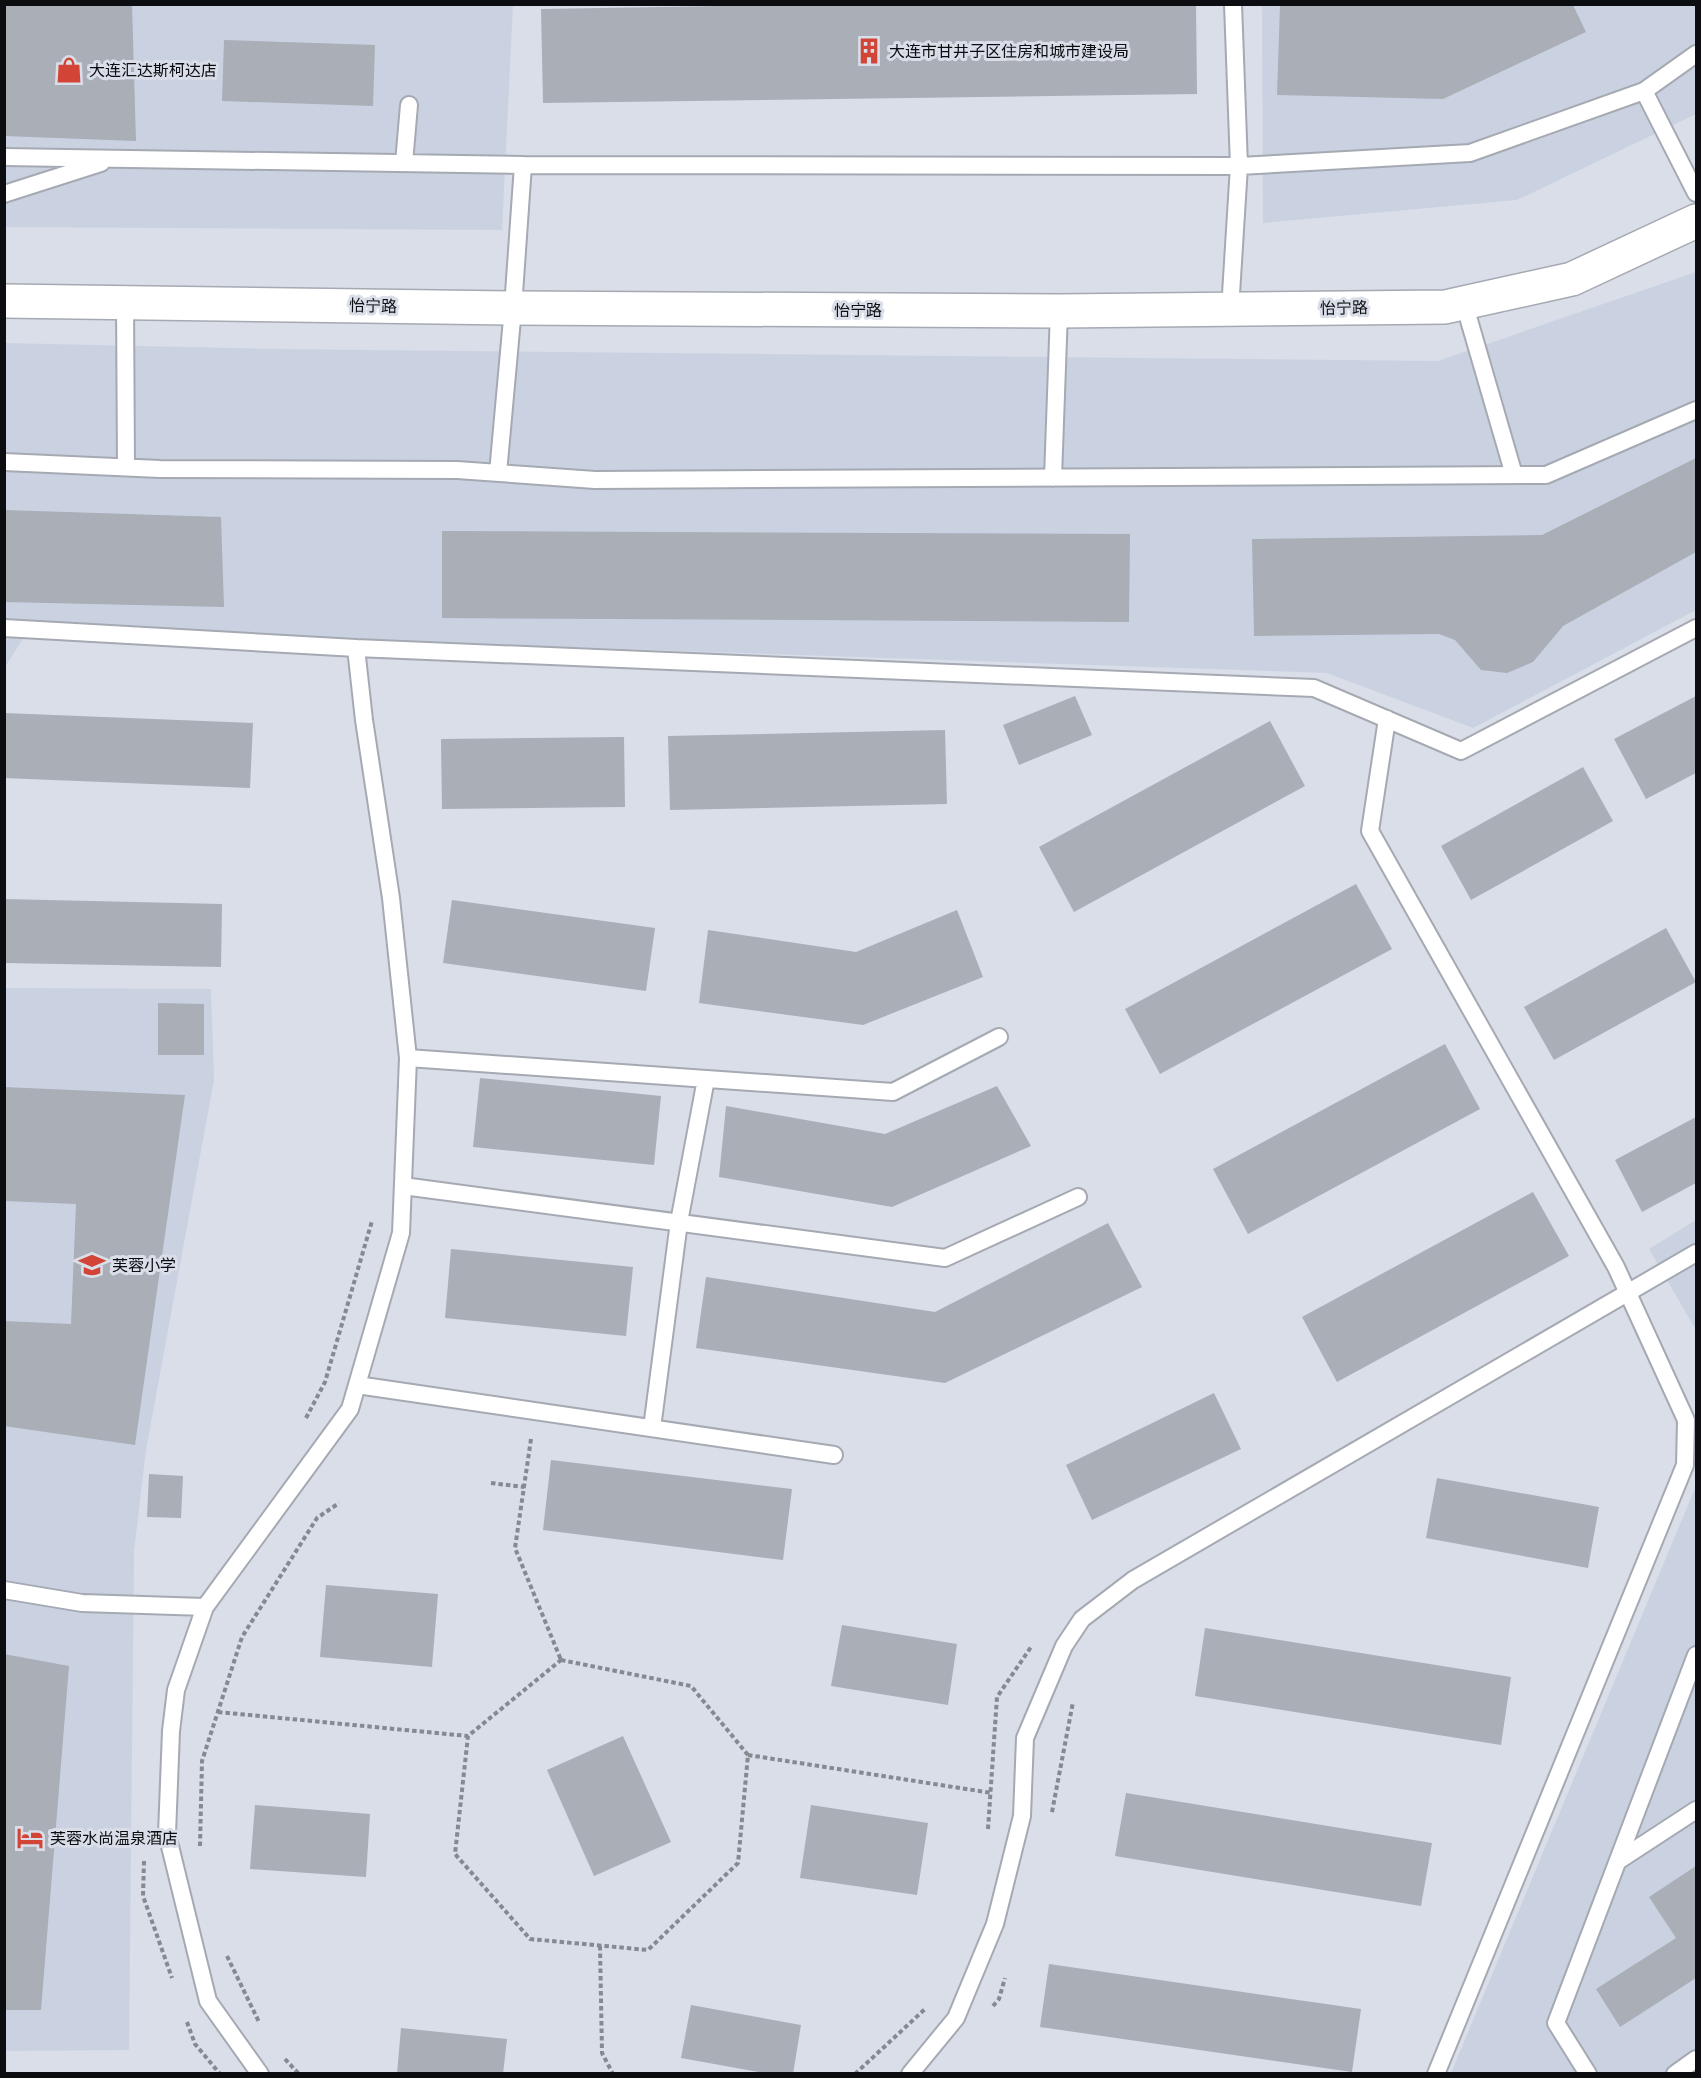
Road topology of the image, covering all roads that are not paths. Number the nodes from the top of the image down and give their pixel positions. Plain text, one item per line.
1 (1233, 4) edge
2 (1696, 54) edge
3 (1644, 91) junction
4 (409, 105) dead end
5 (4, 157) edge
6 (114, 158) junction
7 (404, 163) junction
8 (523, 165) junction
9 (1239, 166) junction
10 (1696, 193) edge
11 (4, 194) edge
12 (1696, 220) edge
13 (4, 301) edge
14 (125, 303) junction
15 (1464, 303) junction
16 (513, 308) junction
17 (1230, 310) junction
18 (1059, 312) junction
19 (1696, 410) edge
20 (4, 462) edge
21 (126, 467) junction
22 (498, 473) junction
23 (1514, 475) junction
24 (1053, 478) junction
25 (4, 628) edge
26 (1696, 628) edge
27 (356, 648) junction
28 (1387, 719) junction
29 (999, 1037) dead end
30 (408, 1058) junction
31 (706, 1079) junction
32 (403, 1186) junction
33 (1078, 1197) dead end
34 (680, 1222) junction
35 (1696, 1253) edge
36 (1628, 1294) junction
37 (357, 1385) junction
38 (652, 1428) junction
39 (834, 1455) dead end
40 (4, 1590) edge
41 (205, 1607) junction
42 (1696, 1655) edge
43 (1696, 1810) edge
44 (1618, 1861) junction
45 (1696, 2059) edge
46 (260, 2073) edge
47 (910, 2073) edge
48 (1436, 2073) edge
49 (1588, 2073) edge
50 (1675, 2073) edge

1 - 9 lane
2 - 3 lane
3 - 9 lane
3 - 10 lane
4 - 7 lane
5 - 6 lane
6 - 7 lane
6 - 11 lane
7 - 8 lane
8 - 9 lane
8 - 16 lane
9 - 17 lane
12 - 15 street, 怡宁路
13 - 14 street, 怡宁路
14 - 16 street, 怡宁路
14 - 21 lane
15 - 17 street, 怡宁路
15 - 23 lane
16 - 18 street, 怡宁路
16 - 22 lane
17 - 18 street, 怡宁路
18 - 24 lane
19 - 23 lane
20 - 21 lane
21 - 22 lane
22 - 24 lane
23 - 24 lane
25 - 27 lane
26 - 28 lane
27 - 28 lane
27 - 30 lane
28 - 36 lane
29 - 31 lane
30 - 31 lane
30 - 32 lane
31 - 34 lane
32 - 34 lane
32 - 37 lane
33 - 34 lane
34 - 38 lane
35 - 36 lane
36 - 47 lane
36 - 48 lane
37 - 38 lane
37 - 41 lane
38 - 39 lane
40 - 41 lane
41 - 46 lane
42 - 44 lane
43 - 44 lane
44 - 49 lane
45 - 50 lane

